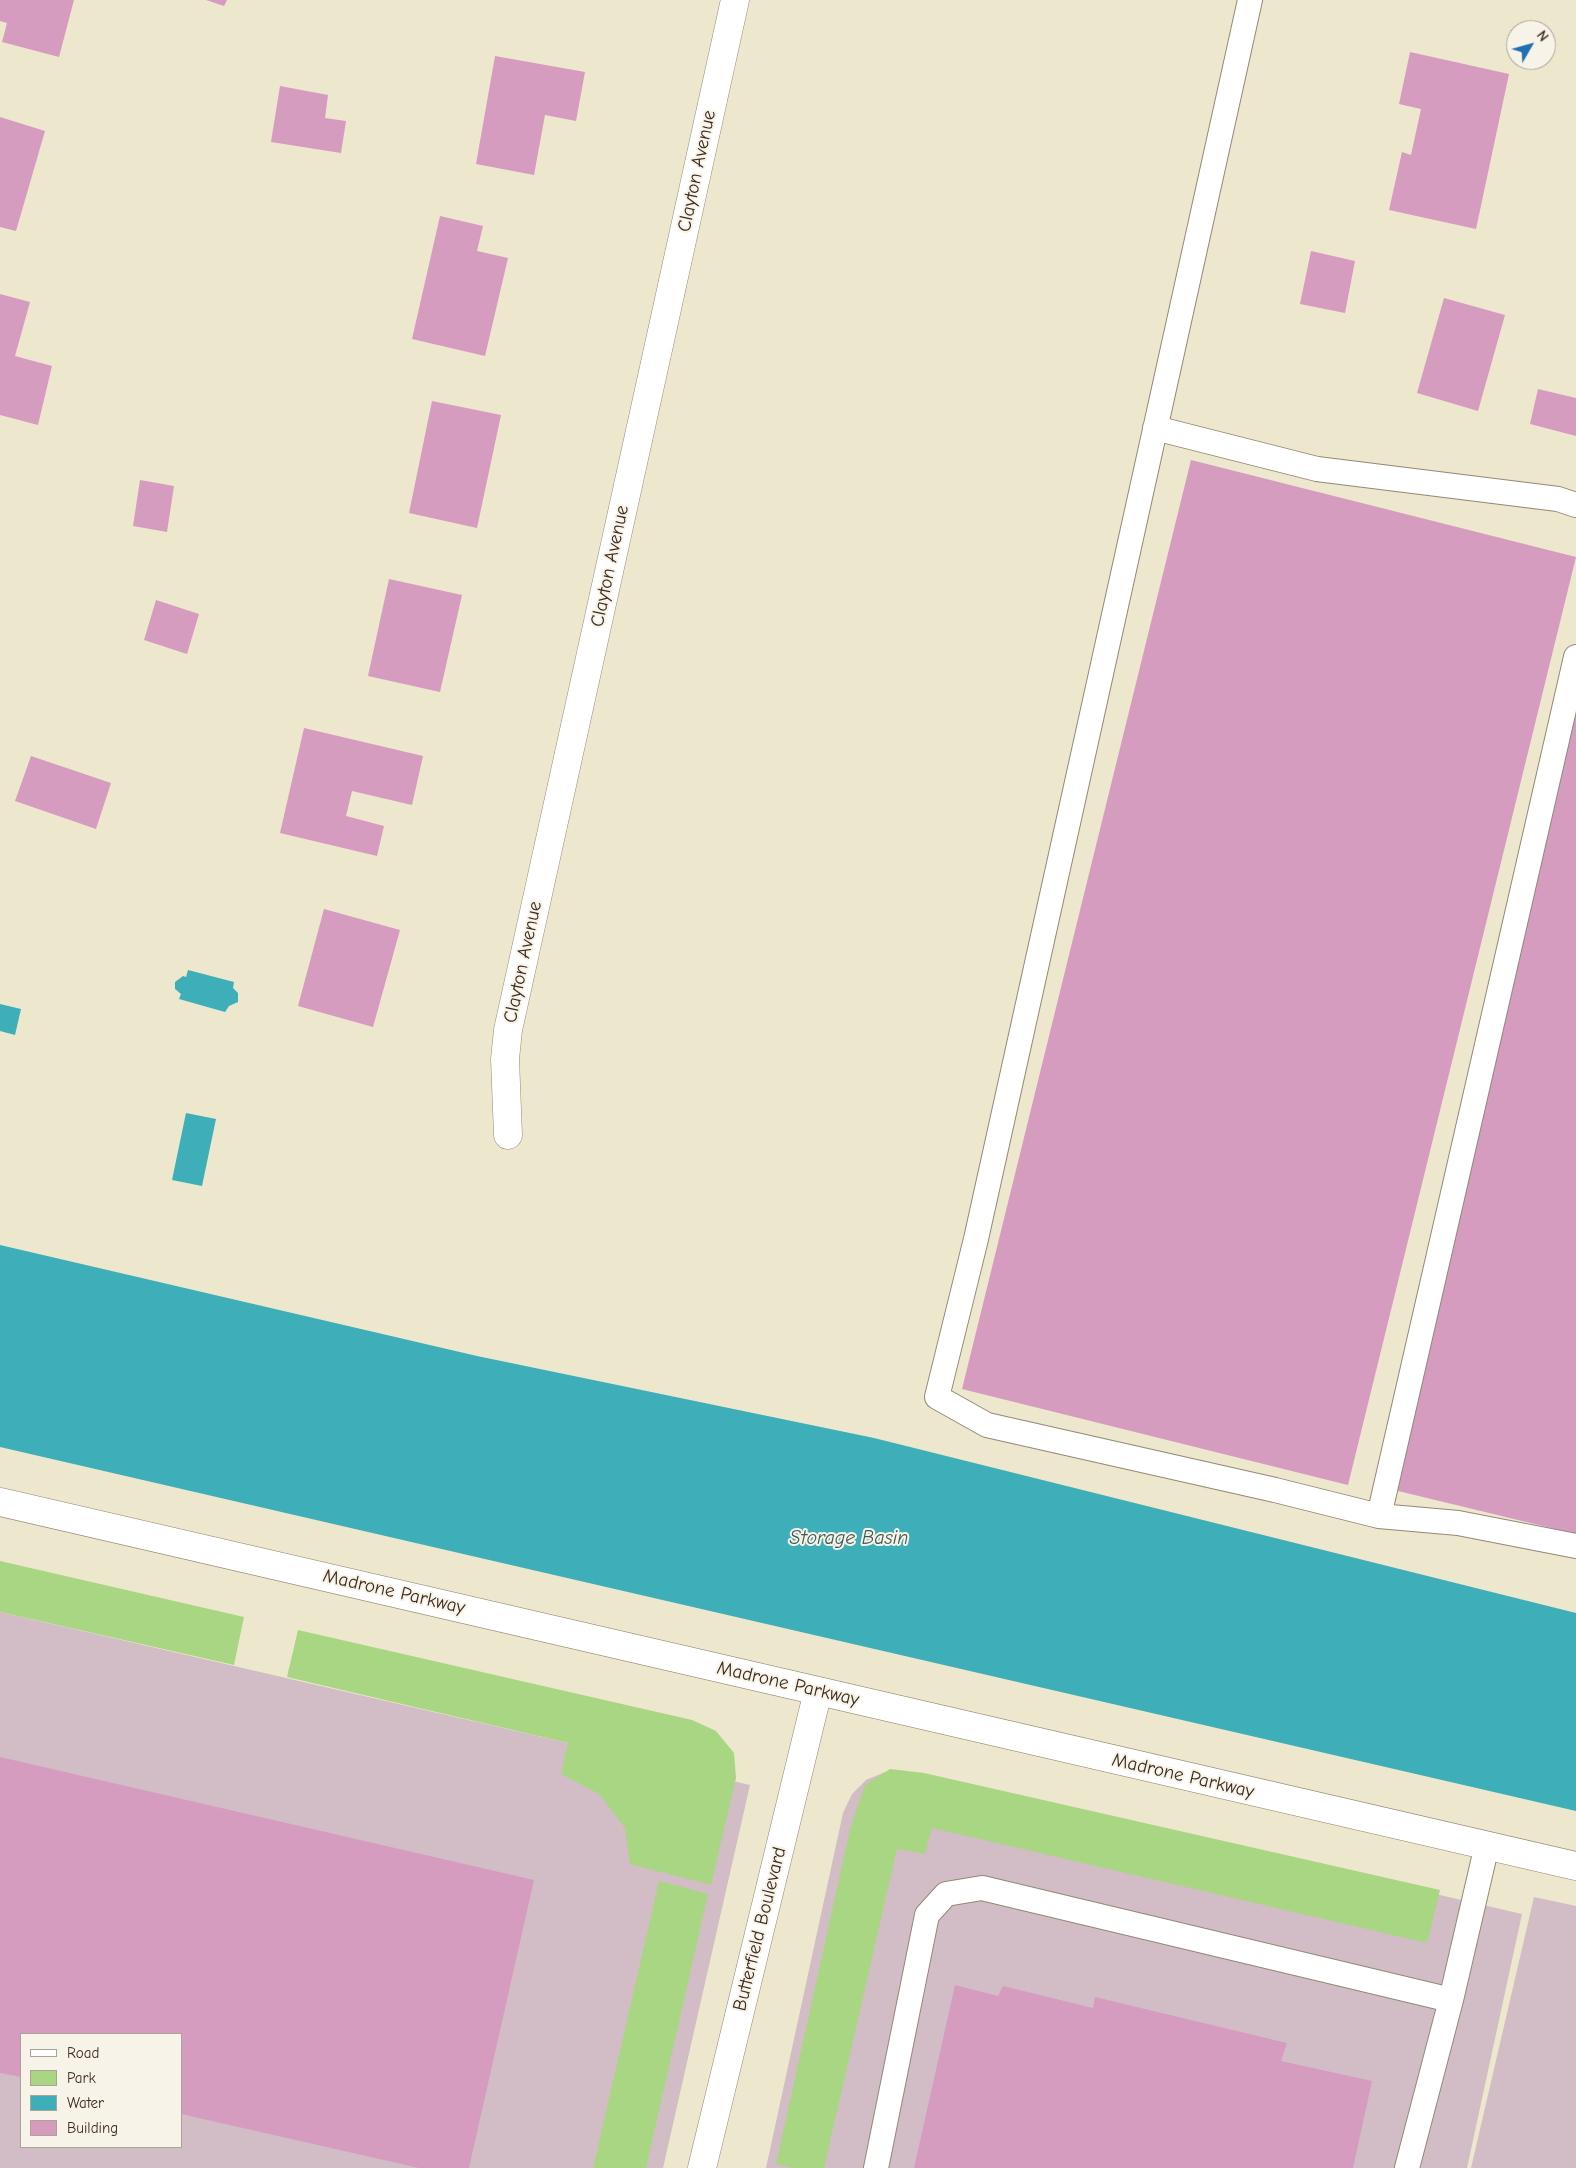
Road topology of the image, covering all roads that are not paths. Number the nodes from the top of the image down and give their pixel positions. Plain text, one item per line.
1 (735, 0) edge
2 (1250, 0) edge
3 (1156, 428) junction
4 (1576, 505) edge
5 (1576, 657) edge
6 (508, 1135) dead end
7 (0, 1502) edge
8 (1379, 1516) junction
9 (1576, 1546) edge
10 (818, 1691) junction
11 (1487, 1845) junction
12 (1576, 1866) edge
13 (1450, 2000) junction
14 (702, 2168) edge
15 (876, 2168) edge
16 (1408, 2168) edge

1 - 6 street, Clayton Avenue
2 - 3 lane
3 - 4 lane
3 - 8 lane
5 - 8 lane
7 - 10 street, Madrone Parkway
8 - 9 lane
10 - 11 street, Madrone Parkway
10 - 14 street, Butterfield Boulevard
11 - 12 street, Madrone Parkway
11 - 13 lane
13 - 15 lane
13 - 16 lane

